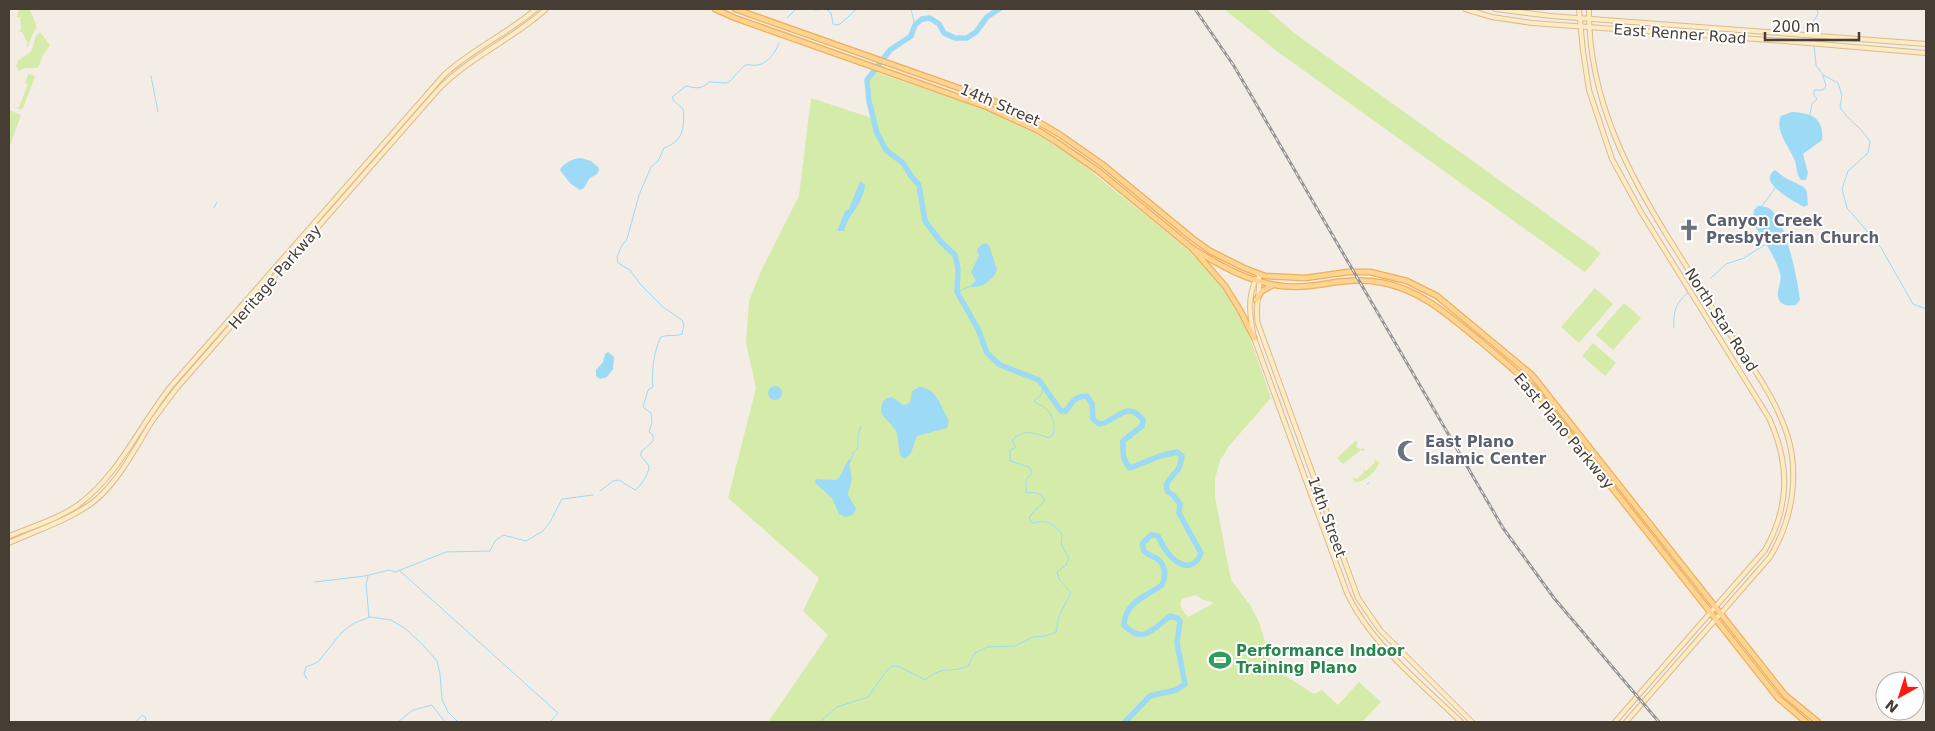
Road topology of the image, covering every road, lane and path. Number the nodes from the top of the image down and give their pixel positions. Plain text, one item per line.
1 (536, 9) edge
2 (546, 9) edge
3 (715, 9) edge
4 (735, 9) edge
5 (1465, 9) edge
6 (1494, 9) edge
7 (1579, 9) edge
8 (1589, 9) edge
9 (1504, 10) junction
10 (1579, 18) junction
11 (1589, 18) junction
12 (1504, 19) junction
13 (1678, 25) junction
14 (1580, 26) junction
15 (1589, 27) junction
16 (1785, 32) junction
17 (1677, 33) junction
18 (1784, 40) junction
19 (1926, 44) edge
20 (1926, 53) edge
21 (1598, 88) junction
22 (1589, 90) junction
23 (1615, 141) junction
24 (1607, 144) junction
25 (1102, 164) junction
26 (1097, 170) junction
27 (1192, 248) junction
28 (1259, 274) junction
29 (1305, 278) junction
30 (1257, 281) junction
31 (1274, 285) junction
32 (1307, 286) junction
33 (1256, 300) junction
34 (1716, 314) junction
35 (1708, 319) junction
36 (1254, 338) junction
37 (1759, 379) junction
38 (1278, 382) junction
39 (1271, 385) junction
40 (1748, 385) junction
41 (9, 536) edge
42 (9, 542) edge
43 (1761, 556) junction
44 (1768, 560) junction
45 (1687, 571) junction
46 (1681, 575) junction
47 (1716, 608) junction
48 (1711, 613) junction
49 (1721, 614) junction
50 (1716, 620) junction
51 (1671, 658) junction
52 (1678, 664) junction
53 (1761, 665) junction
54 (1755, 669) junction
55 (1439, 690) junction
56 (1434, 695) junction
57 (1795, 704) junction
58 (1790, 710) junction
59 (1467, 717) junction
60 (1461, 722) edge
61 (1472, 722) edge
62 (1615, 722) edge
63 (1626, 722) edge
64 (1806, 722) edge
65 (1818, 722) edge

1 - 41 main road, Heritage Parkway
2 - 42 main road, Heritage Parkway
3 - 26 main road, 14th Street
4 - 25 main road, 14th Street
5 - 12 main road, East Renner Road
6 - 9 main road, East Renner Road
7 - 10 main road, North Star Road
8 - 11 main road, North Star Road
9 - 10 main road, East Renner Road
9 - 12 main road
10 - 11 main road, East Renner Road
10 - 14 main road, North Star Road
11 - 13 main road, East Renner Road
11 - 15 main road, North Star Road
12 - 14 main road, East Renner Road
13 - 16 main road, East Renner Road
13 - 17 main road
14 - 15 main road, East Renner Road
14 - 22 main road, North Star Road
15 - 17 main road, East Renner Road
15 - 21 main road, North Star Road
16 - 18 main road
16 - 19 main road, East Renner Road
17 - 18 main road, East Renner Road
18 - 20 main road, East Renner Road
21 - 22 main road
21 - 23 main road, North Star Road
22 - 24 main road, North Star Road
23 - 24 main road
23 - 34 main road, North Star Road
24 - 35 main road, North Star Road
25 - 26 main road
25 - 28 main road, 14th Street
26 - 27 main road, 14th Street
27 - 30 main road, East Plano Parkway
27 - 36 main road
28 - 29 main road, East Plano Parkway
28 - 30 main road, 14th Street
29 - 32 main road
29 - 45 main road, East Plano Parkway
30 - 31 main road, East Plano Parkway
30 - 33 main road, 14th Street
30 - 36 main road, 14th Street
31 - 32 main road, East Plano Parkway
31 - 33 main road
32 - 46 main road, East Plano Parkway
33 - 38 main road, 14th Street
34 - 35 main road
34 - 37 main road, North Star Road
35 - 40 main road, North Star Road
36 - 39 main road, 14th Street
37 - 40 main road
37 - 44 main road, North Star Road
38 - 39 main road
38 - 55 main road, 14th Street
39 - 56 main road, 14th Street
40 - 43 main road, North Star Road
43 - 44 main road
43 - 47 main road, North Star Road
44 - 49 main road, North Star Road
45 - 46 main road
45 - 47 main road, East Plano Parkway
46 - 48 main road, East Plano Parkway
47 - 48 main road, North Star Road
47 - 49 main road, East Plano Parkway
48 - 50 main road, East Plano Parkway
48 - 51 main road, North Star Road
49 - 50 main road, North Star Road
49 - 53 main road, East Plano Parkway
50 - 52 main road, North Star Road
50 - 54 main road, East Plano Parkway
51 - 52 main road
51 - 62 main road, North Star Road
52 - 63 main road, North Star Road
53 - 54 main road
53 - 57 main road, East Plano Parkway
54 - 58 main road, East Plano Parkway
55 - 56 main road
55 - 59 main road, 14th Street
56 - 60 main road, 14th Street
57 - 58 main road
57 - 65 main road, East Plano Parkway
58 - 64 main road, East Plano Parkway
59 - 60 main road
59 - 61 main road, 14th Street

